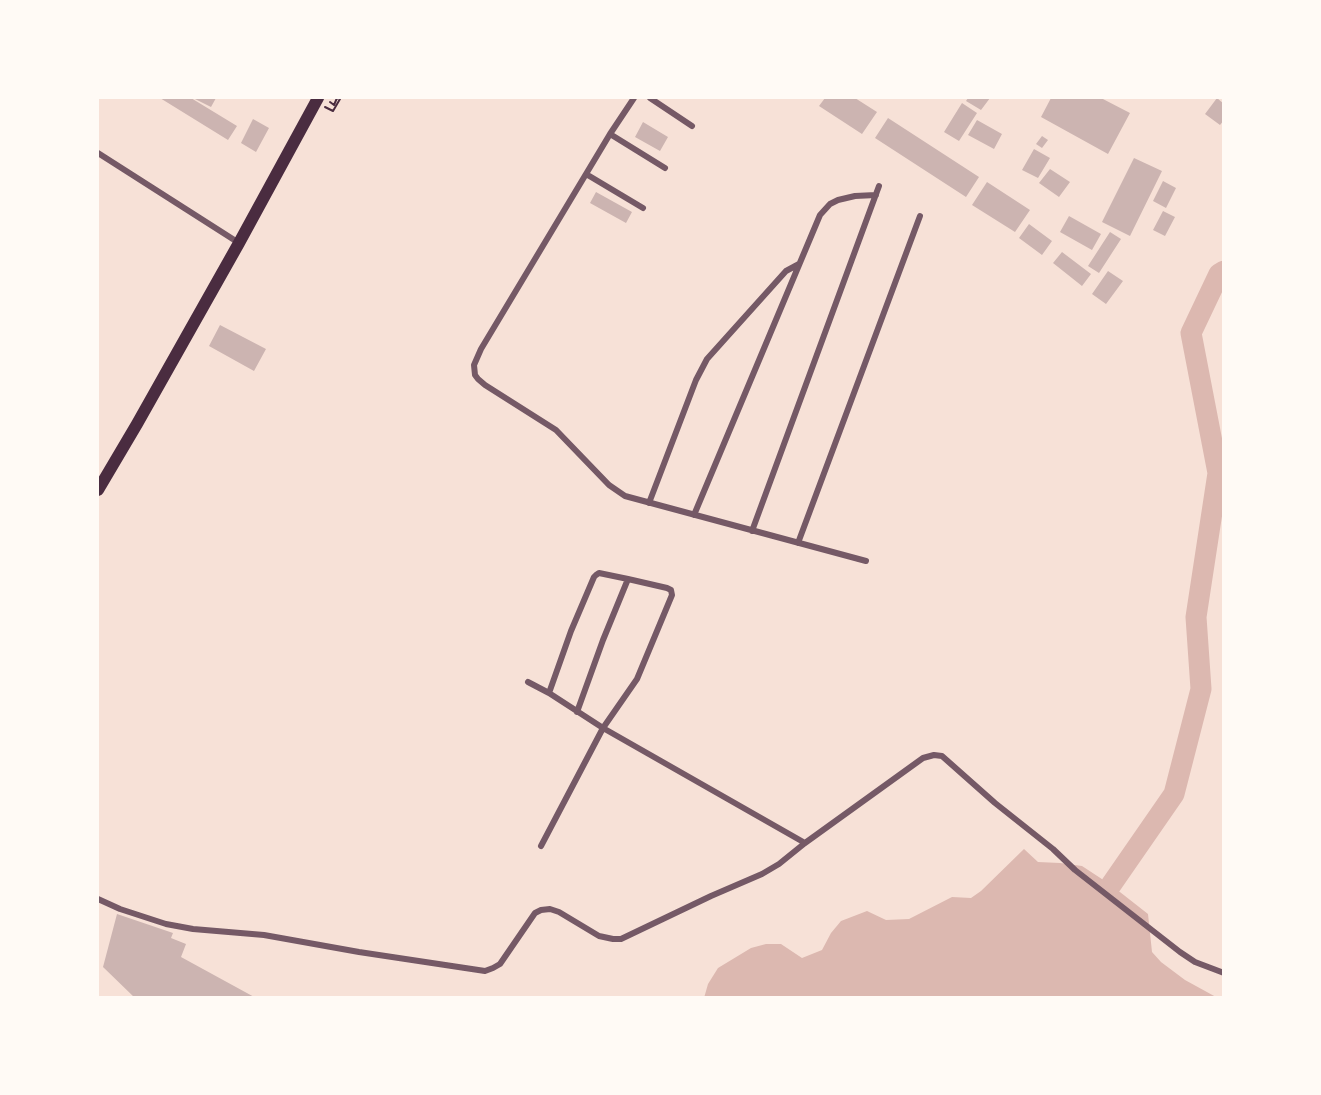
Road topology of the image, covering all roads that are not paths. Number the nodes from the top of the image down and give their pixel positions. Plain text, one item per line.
1 (634, 98) edge
2 (650, 98) edge
3 (322, 103) edge
4 (692, 126) dead end
5 (610, 135) junction
6 (98, 153) edge
7 (665, 168) dead end
8 (586, 174) junction
9 (879, 186) dead end
10 (876, 195) junction
11 (643, 208) dead end
12 (920, 216) dead end
13 (239, 243) junction
14 (799, 264) junction
15 (98, 490) edge
16 (649, 503) junction
17 (694, 515) junction
18 (752, 531) junction
19 (798, 543) junction
20 (866, 561) dead end
21 (628, 579) junction
22 (528, 682) dead end
23 (549, 693) junction
24 (577, 712) junction
25 (603, 728) junction
26 (805, 843) junction
27 (541, 846) dead end
28 (98, 899) edge
29 (1224, 973) edge

1 - 5 street
2 - 4 street
3 - 13 main road
5 - 7 street
5 - 8 street
6 - 13 street
8 - 11 street
8 - 16 street
9 - 10 street
10 - 14 street
10 - 18 street
12 - 19 street
13 - 15 main road
14 - 16 street
14 - 17 street
16 - 17 street
17 - 18 street
18 - 19 street
19 - 20 street
21 - 23 street
21 - 24 street
21 - 25 street
22 - 23 street
23 - 24 street
24 - 25 street
25 - 26 street
25 - 27 street
26 - 28 street
26 - 29 street

